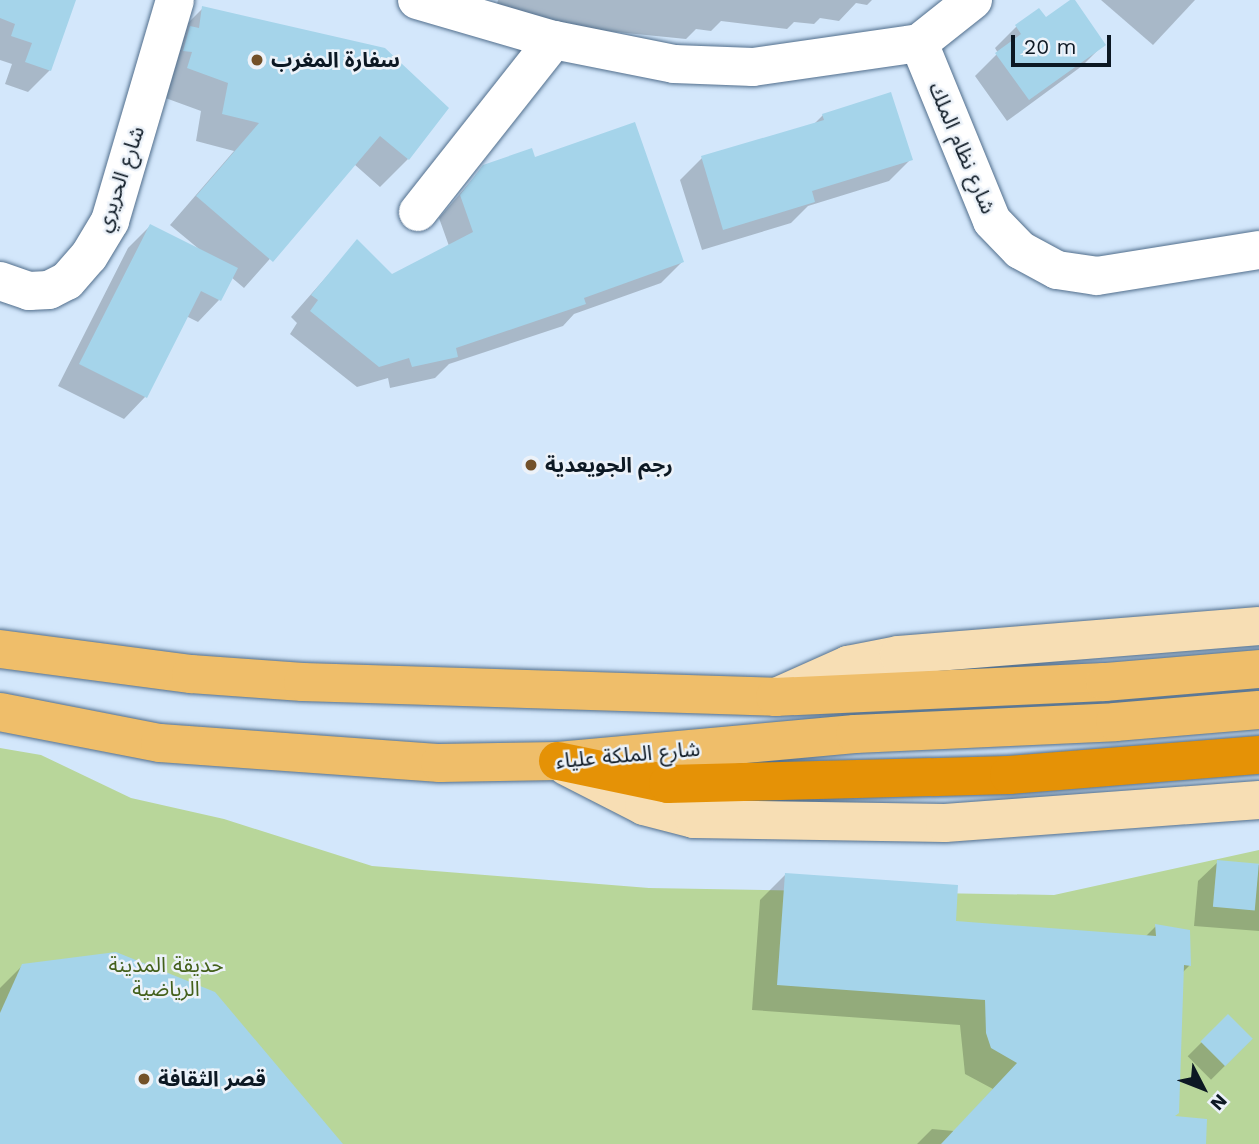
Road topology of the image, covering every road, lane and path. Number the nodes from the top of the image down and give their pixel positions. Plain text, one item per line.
1 (174, 0) edge
2 (417, 0) edge
3 (973, 0) edge
4 (554, 40) junction
5 (919, 43) junction
6 (418, 212) dead end
7 (1259, 250) edge
8 (0, 281) edge
9 (1259, 626) edge
10 (0, 649) edge
11 (1259, 669) edge
12 (775, 697) junction
13 (1259, 710) edge
14 (0, 712) edge
15 (1259, 755) edge
16 (558, 761) junction
17 (1259, 800) edge

1 - 8 street, شارع الحريري
2 - 4 street
3 - 5 street
4 - 5 street
4 - 6 street
5 - 7 street, شارع نظام الملك
9 - 12 main road
10 - 12 main road
11 - 12 main road
13 - 16 main road, شارع الملكة علياء
14 - 16 main road, شارع الملكة علياء
15 - 16 highway
16 - 17 main road

